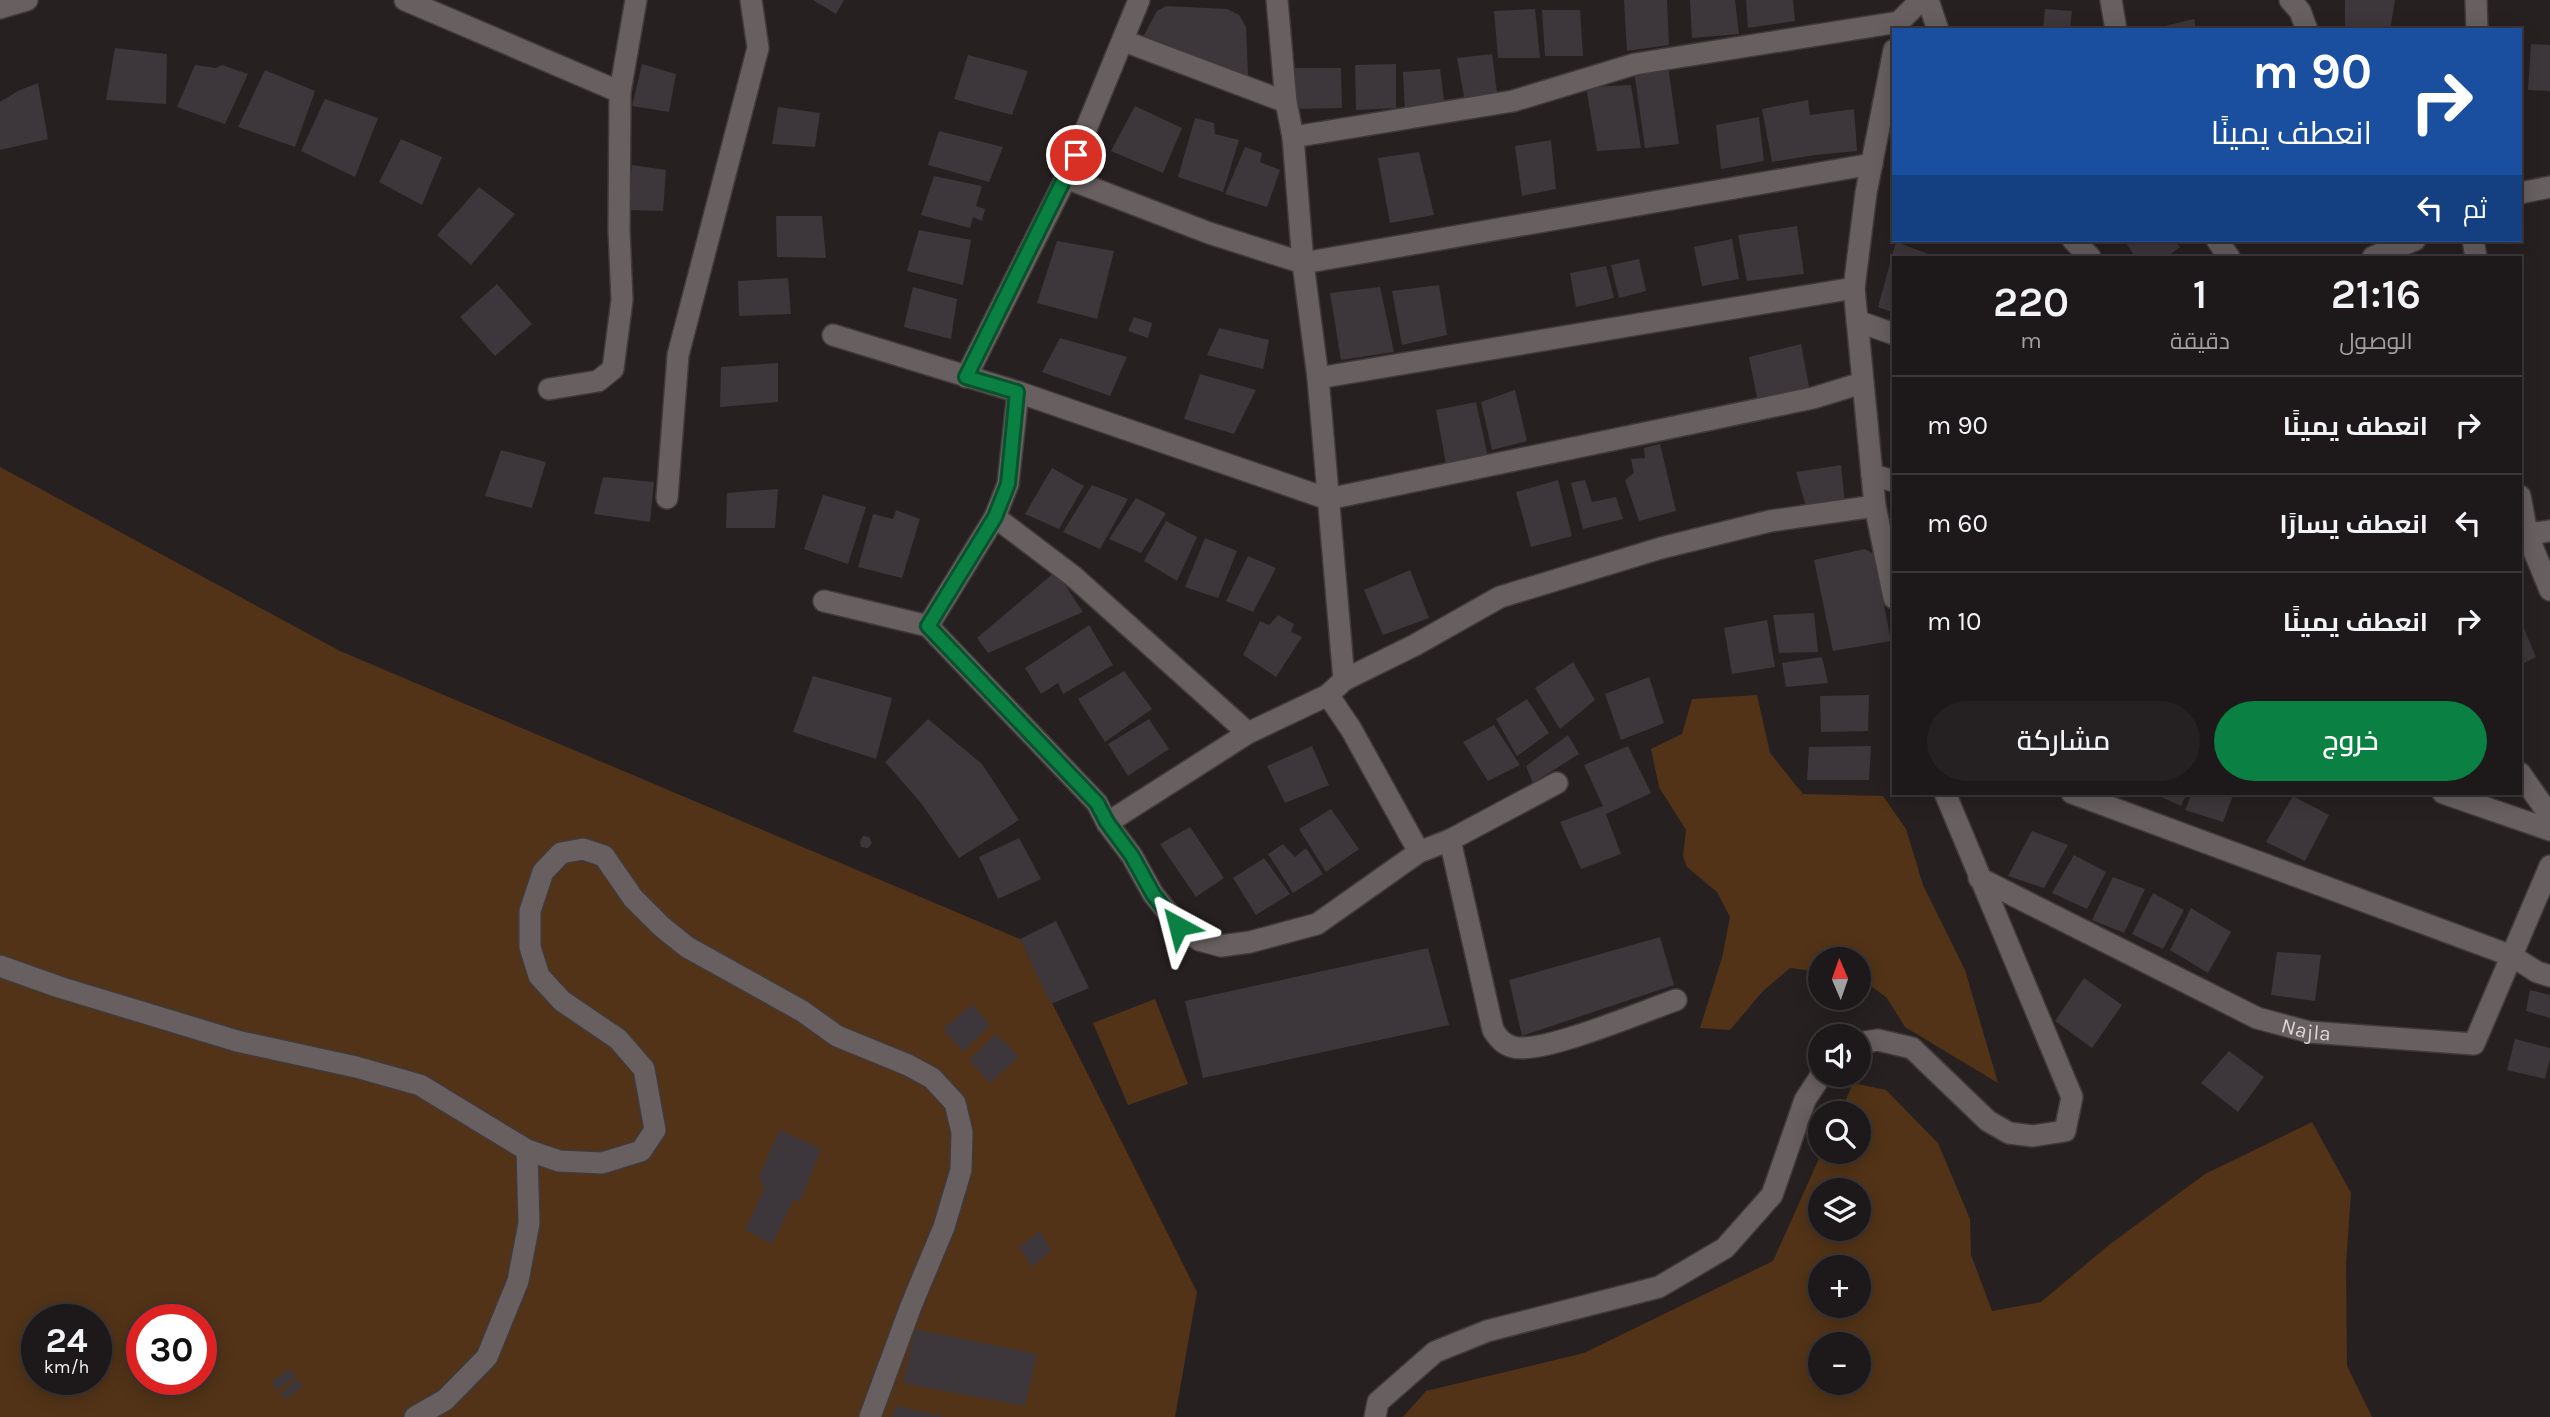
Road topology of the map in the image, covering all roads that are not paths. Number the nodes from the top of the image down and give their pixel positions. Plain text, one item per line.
1 (27, 0) edge
2 (405, 0) edge
3 (636, 0) edge
4 (751, 0) edge
5 (1139, 0) edge
6 (1277, 0) edge
7 (1922, 0) edge
8 (1928, 0) edge
9 (2112, 0) edge
10 (2290, 0) edge
11 (2476, 0) edge
12 (0, 8) edge
13 (446, 8) edge
14 (1898, 26) edge
15 (1937, 28) edge
16 (2116, 28) edge
17 (2306, 28) edge
18 (2477, 28) edge
19 (1124, 41) junction
20 (1892, 60) edge
21 (620, 93) junction
22 (1286, 103) junction
23 (1293, 137) junction
24 (1872, 164) junction
25 (1066, 178) junction
26 (2550, 187) edge
27 (2522, 193) edge
28 (2075, 242) edge
29 (2407, 242) edge
30 (2383, 248) edge
31 (2089, 256) edge
32 (1304, 263) junction
33 (1854, 288) junction
34 (1857, 321) junction
35 (1892, 333) edge
36 (833, 335) dead end
37 (966, 377) junction
38 (1318, 378) junction
39 (1862, 383) junction
40 (549, 389) dead end
41 (1017, 392) junction
42 (1872, 475) junction
43 (1892, 480) edge
44 (667, 498) dead end
45 (1328, 499) junction
46 (1875, 506) junction
47 (2522, 507) edge
48 (995, 517) junction
49 (2550, 531) edge
50 (2527, 534) junction
51 (1892, 589) edge
52 (2550, 590) edge
53 (824, 601) dead end
54 (928, 626) junction
55 (1345, 680) junction
56 (1328, 695) junction
57 (1248, 733) junction
58 (2522, 776) edge
59 (1557, 783) dead end
60 (1946, 795) edge
61 (2077, 795) edge
62 (2449, 795) edge
63 (2550, 816) edge
64 (1107, 822) junction
65 (2550, 830) edge
66 (1450, 839) junction
67 (1419, 852) junction
68 (2550, 866) edge
69 (1979, 878) junction
70 (2512, 956) junction
71 (0, 966) edge
72 (2550, 976) edge
73 (1676, 1000) dead end
74 (1871, 1041) edge
75 (1814, 1087) edge
76 (527, 1150) junction
77 (415, 1417) edge
78 (870, 1417) edge
79 (1375, 1417) edge

1 - 12 street
2 - 13 street
3 - 21 street
4 - 44 street
5 - 19 street
6 - 22 street
7 - 14 street
8 - 15 street
9 - 16 street
10 - 17 street
11 - 18 street
13 - 21 street
14 - 23 street
19 - 22 street
19 - 25 street
20 - 24 street
21 - 40 street
22 - 23 street
23 - 32 street
24 - 32 street
24 - 33 street
25 - 32 street
25 - 37 street
26 - 27 street
28 - 31 street
29 - 30 street
32 - 38 street
33 - 34 street
33 - 38 street
34 - 35 street
34 - 39 street
36 - 37 street
37 - 41 street
38 - 45 street
39 - 42 street
39 - 45 street
41 - 45 street
41 - 48 street
42 - 43 street
42 - 46 street
45 - 55 street
46 - 51 street
46 - 55 street
47 - 50 street
48 - 54 street
48 - 57 street
49 - 50 street
50 - 52 street
53 - 54 street
54 - 64 street
55 - 56 street
56 - 57 street
56 - 67 street
57 - 64 street
58 - 63 street
59 - 66 street
60 - 69 street
61 - 70 street
62 - 65 street
64 - 67 street
66 - 67 street
66 - 73 street
68 - 70 street, Najla
69 - 70 street, Najla
69 - 74 street
70 - 72 street
71 - 76 street
75 - 79 street
76 - 77 street
76 - 78 street

